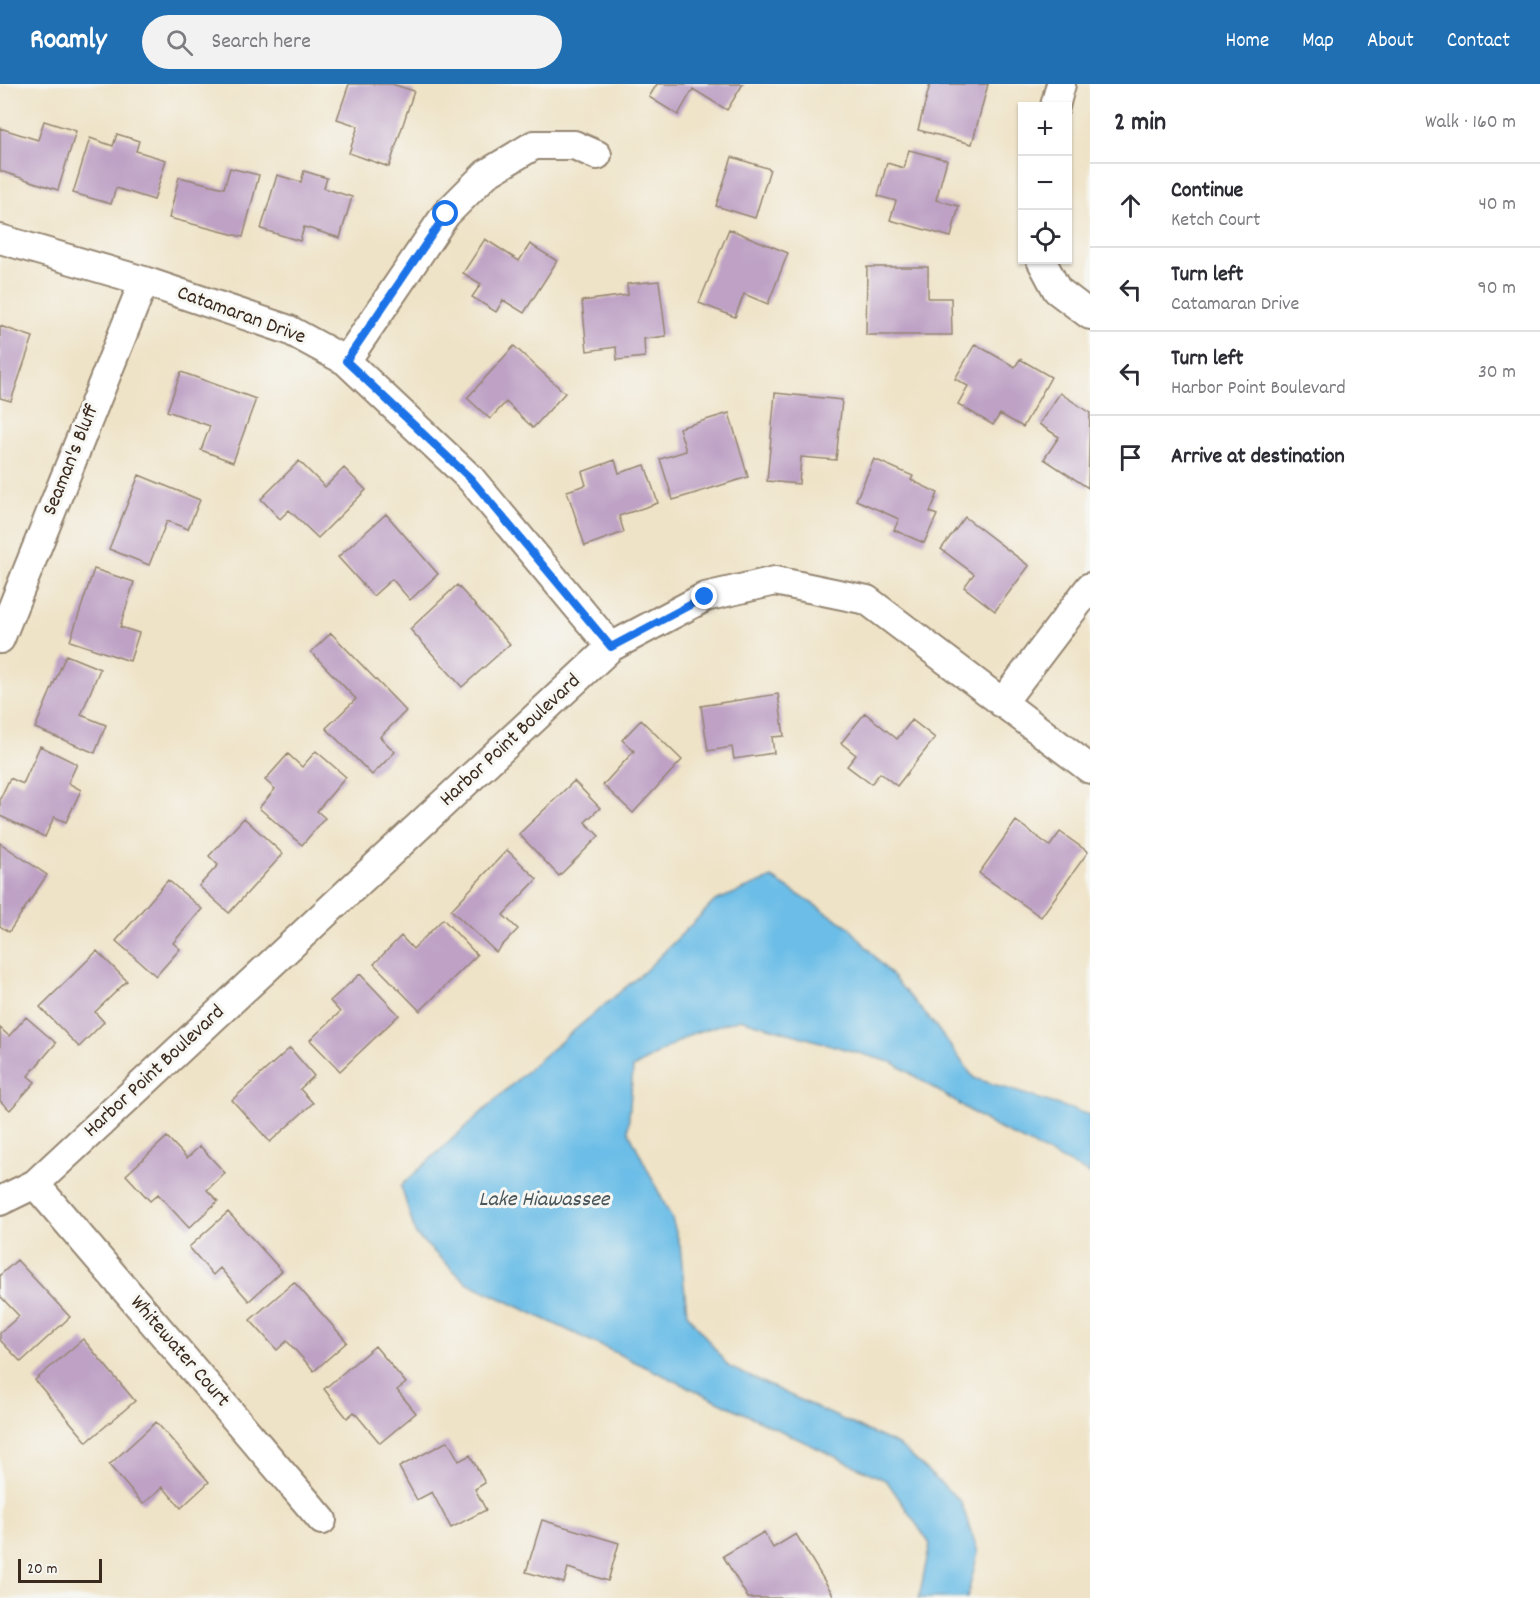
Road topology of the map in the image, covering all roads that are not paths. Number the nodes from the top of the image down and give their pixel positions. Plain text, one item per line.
1 (1061, 84) edge
2 (1055, 102) edge
3 (597, 155) dead end
4 (0, 239) edge
5 (1043, 264) edge
6 (144, 281) junction
7 (1090, 315) edge
8 (346, 361) junction
9 (1090, 587) edge
10 (0, 639) edge
11 (611, 647) junction
12 (1002, 703) junction
13 (1090, 769) edge
14 (35, 1184) junction
15 (0, 1201) edge
16 (322, 1520) dead end

1 - 2 street
3 - 8 street
4 - 6 street, Catamaran Drive
5 - 7 street
6 - 8 street, Catamaran Drive
6 - 10 street, Seaman's Bluff
8 - 11 street, Catamaran Drive
9 - 12 street
11 - 12 street, Harbor Point Boulevard
11 - 14 street, Harbor Point Boulevard
12 - 13 street, Harbor Point Boulevard
14 - 15 street, Harbor Point Boulevard
14 - 16 street, Whitewater Court

